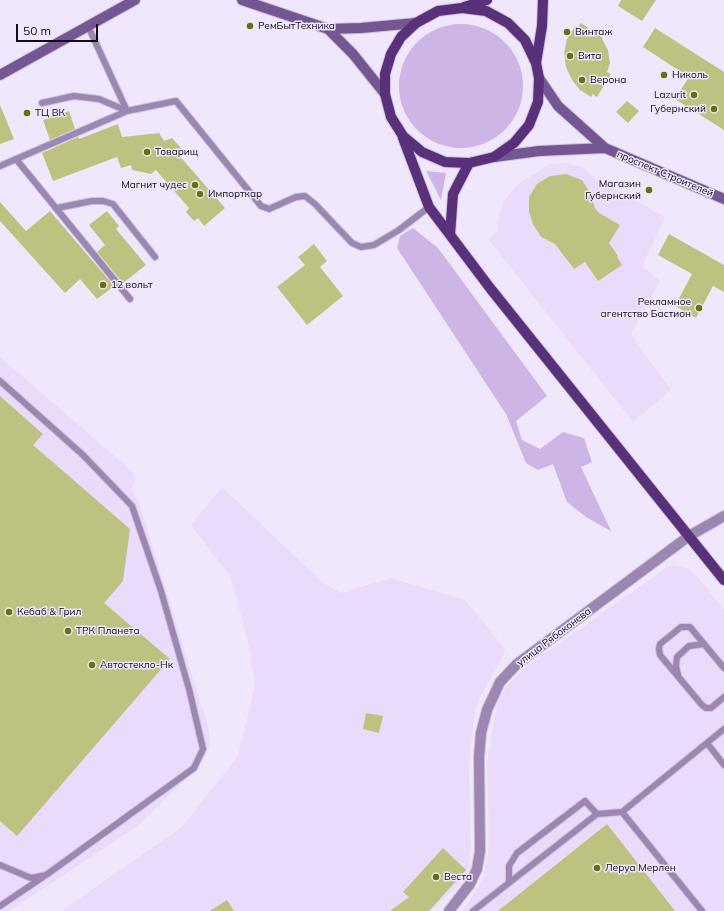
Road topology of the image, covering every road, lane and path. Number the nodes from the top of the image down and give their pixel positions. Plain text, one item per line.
1 (135, 0) edge
2 (242, 0) edge
3 (487, 0) edge
4 (543, 0) edge
5 (462, 8) junction
6 (416, 23) junction
7 (88, 26) junction
8 (328, 29) junction
9 (536, 63) junction
10 (0, 75) edge
11 (540, 78) junction
12 (385, 94) junction
13 (42, 103) dead end
14 (127, 111) junction
15 (403, 136) junction
16 (605, 148) junction
17 (494, 157) junction
18 (16, 158) junction
19 (469, 163) junction
20 (0, 166) edge
21 (724, 199) edge
22 (429, 207) junction
23 (57, 208) junction
24 (450, 235) junction
25 (155, 257) dead end
26 (130, 299) dead end
27 (0, 381) edge
28 (724, 516) edge
29 (689, 536) junction
30 (724, 580) edge
31 (704, 644) junction
32 (724, 668) edge
33 (679, 678) junction
34 (724, 697) edge
35 (724, 730) edge
36 (707, 744) junction
37 (724, 765) edge
38 (622, 812) junction
39 (597, 814) junction
40 (0, 864) edge
41 (46, 875) junction
42 (509, 882) junction
43 (0, 906) edge
44 (449, 911) edge
45 (473, 911) edge
46 (702, 911) edge

1 - 7 main road
2 - 8 main road
3 - 5 main road
4 - 9 main road
5 - 6 main road
5 - 9 main road
6 - 8 main road
6 - 12 main road
7 - 10 main road
7 - 14 lane
8 - 12 main road
9 - 11 main road
11 - 16 main road
11 - 17 main road
12 - 15 main road
13 - 14 lane
14 - 18 lane
14 - 22 lane
15 - 19 main road
15 - 22 main road
16 - 17 main road
16 - 21 main road, проспект Строителей
17 - 19 main road
18 - 20 lane
18 - 23 lane
19 - 24 main road
22 - 24 main road
23 - 25 lane
23 - 26 lane
24 - 29 main road
27 - 41 lane
28 - 29 street, улица Рябоконева
29 - 30 main road
29 - 44 street, улица Рябоконева
31 - 32 lane
31 - 33 lane
31 - 33 lane
33 - 34 lane
35 - 36 lane
36 - 37 lane
36 - 38 lane
38 - 39 lane
38 - 46 lane
39 - 42 lane
39 - 42 lane
40 - 41 lane
41 - 43 lane
42 - 45 lane

